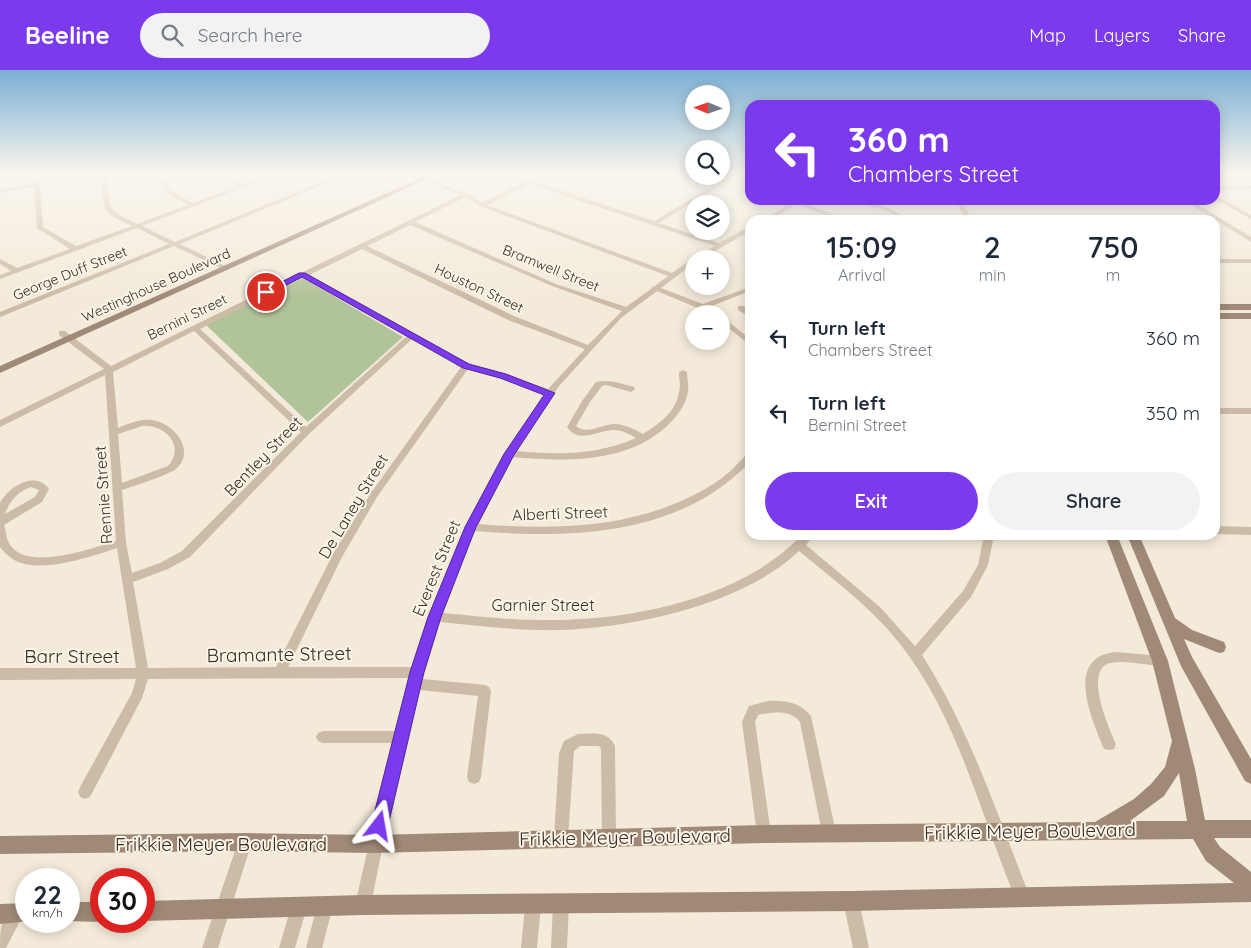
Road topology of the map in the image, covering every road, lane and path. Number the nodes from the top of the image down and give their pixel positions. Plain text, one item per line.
1 (39, 216) edge
2 (120, 216) edge
3 (164, 216) edge
4 (244, 216) edge
5 (332, 216) edge
6 (425, 216) edge
7 (512, 216) edge
8 (630, 216) edge
9 (667, 216) edge
10 (1220, 222) edge
11 (411, 223) junction
12 (654, 224) junction
13 (138, 226) junction
14 (1220, 226) edge
15 (1226, 226) junction
16 (745, 231) edge
17 (1251, 240) edge
18 (175, 244) junction
19 (719, 245) junction
20 (363, 246) junction
21 (74, 248) junction
22 (710, 250) edge
23 (0, 261) edge
24 (1220, 261) edge
25 (1251, 261) edge
26 (685, 265) edge
27 (221, 266) junction
28 (16, 271) junction
29 (302, 274) junction
30 (670, 274) junction
31 (0, 278) edge
32 (654, 288) junction
33 (745, 291) edge
34 (698, 305) edge
35 (708, 305) edge
36 (1220, 307) edge
37 (1251, 307) edge
38 (741, 308) dead end
39 (627, 310) junction
40 (745, 311) edge
41 (0, 315) edge
42 (1220, 316) edge
43 (1251, 316) edge
44 (730, 326) edge
45 (195, 328) junction
46 (66, 336) junction
47 (411, 336) junction
48 (745, 339) edge
49 (588, 347) junction
50 (0, 361) edge
51 (466, 366) junction
52 (109, 369) junction
53 (0, 370) edge
54 (683, 372) dead end
55 (631, 389) dead end
56 (550, 393) junction
57 (1220, 411) edge
58 (1251, 411) edge
59 (0, 424) edge
60 (113, 432) junction
61 (306, 432) junction
62 (644, 438) junction
63 (509, 454) junction
64 (745, 461) edge
65 (118, 488) junction
66 (0, 515) edge
67 (0, 522) edge
68 (0, 527) edge
69 (470, 527) junction
70 (1220, 530) edge
71 (1251, 531) edge
72 (805, 540) edge
73 (988, 540) edge
74 (1113, 540) edge
75 (1135, 540) edge
76 (121, 542) junction
77 (800, 546) junction
78 (126, 580) junction
79 (434, 617) junction
80 (1170, 622) junction
81 (1219, 647) dead end
82 (915, 654) junction
83 (1160, 661) junction
84 (280, 672) junction
85 (0, 674) edge
86 (143, 675) junction
87 (415, 678) junction
88 (401, 736) junction
89 (323, 738) dead end
90 (1180, 740) junction
91 (1109, 744) dead end
92 (1247, 764) edge
93 (1251, 775) edge
94 (474, 777) dead end
95 (86, 792) dead end
96 (1197, 829) junction
97 (1251, 829) edge
98 (1099, 830) junction
99 (996, 832) junction
100 (829, 833) junction
101 (764, 834) junction
102 (609, 837) junction
103 (561, 838) junction
104 (245, 842) junction
105 (375, 844) junction
106 (0, 845) edge
107 (1251, 884) edge
108 (1251, 892) edge
109 (1022, 897) junction
110 (851, 901) junction
111 (363, 905) junction
112 (533, 905) junction
113 (561, 905) junction
114 (325, 906) junction
115 (299, 907) junction
116 (223, 909) junction
117 (155, 911) edge
118 (14, 913) edge
119 (0, 944) edge
120 (210, 948) edge
121 (287, 948) edge
122 (314, 948) edge
123 (529, 948) edge
124 (559, 948) edge
125 (860, 948) edge

1 - 21 street
2 - 13 street
3 - 13 street
4 - 18 street, George Duff Street
5 - 27 main road, Westinghouse Boulevard
6 - 11 street, Bernini Street
7 - 30 street
8 - 12 street
9 - 12 street
10 - 15 street
11 - 20 street, Bernini Street
11 - 39 street, Bramwell Street
12 - 19 street
13 - 18 street
13 - 21 street
14 - 15 street
15 - 17 street
16 - 19 street, Everest Street
18 - 27 street
18 - 41 street, George Duff Street
19 - 22 street, Everest Street
20 - 29 street, Bernini Street
20 - 49 street, Houston Street
21 - 28 street
23 - 28 street
24 - 25 street
26 - 30 street, Everest Street
27 - 46 main road, Westinghouse Boulevard
28 - 31 street
29 - 45 street, Bernini Street
29 - 47 street
30 - 32 street, Everest Street
32 - 34 street
32 - 39 street, Everest Street
33 - 35 street
36 - 37 main road
38 - 40 street
39 - 49 street, Everest Street
42 - 43 main road
44 - 48 street
45 - 52 street, Bernini Street
45 - 61 street
46 - 50 main road, Westinghouse Boulevard
46 - 52 street
46 - 53 main road, Westinghouse Boulevard
47 - 51 street
47 - 61 street, Bentley Street
49 - 56 street, Everest Street
51 - 56 street
51 - 84 street, De Laney Street
52 - 59 street, Bernini Street
52 - 60 street, Rennie Street
54 - 62 street
55 - 62 street
56 - 63 street, Everest Street
57 - 58 street
60 - 65 street, Rennie Street
60 - 65 street
61 - 78 street, Bentley Street
62 - 63 street
63 - 69 street, Everest Street
64 - 69 street, Alberti Street
65 - 76 street, Rennie Street
66 - 67 street
68 - 76 street
69 - 79 street, Everest Street
70 - 71 street
72 - 77 street, Garnier Street
73 - 82 street
74 - 83 main road
75 - 80 main road
76 - 78 street, Rennie Street
77 - 79 street, Garnier Street
77 - 82 street
78 - 86 street, Rennie Street
79 - 87 street, Everest Street
80 - 81 main road
80 - 92 main road
82 - 99 street
83 - 90 main road
83 - 91 street
84 - 86 street, Bramante Street
84 - 87 street, Bramante Street
85 - 86 street, Barr Street
86 - 95 street
87 - 88 street, Everest Street
87 - 94 street, Bramante Street
88 - 89 street
88 - 105 street, Everest Street
90 - 96 main road
90 - 98 main road
92 - 93 main road
96 - 97 main road, Frikkie Meyer Boulevard
96 - 98 main road, Frikkie Meyer Boulevard
96 - 107 main road
98 - 99 main road, Frikkie Meyer Boulevard
99 - 100 main road, Frikkie Meyer Boulevard
99 - 109 street
100 - 101 main road, Frikkie Meyer Boulevard
100 - 101 street
101 - 102 main road, Frikkie Meyer Boulevard
102 - 103 main road, Frikkie Meyer Boulevard
102 - 103 street
103 - 105 main road, Frikkie Meyer Boulevard
104 - 105 main road, Frikkie Meyer Boulevard
104 - 106 main road, Frikkie Meyer Boulevard
104 - 116 street
105 - 111 street, Everest Street
108 - 109 main road
109 - 110 main road
110 - 113 main road
110 - 125 street
111 - 112 main road
111 - 114 main road
112 - 113 main road
112 - 123 street
113 - 124 street
114 - 115 main road
114 - 122 street
115 - 116 main road
115 - 121 street
116 - 117 main road
116 - 120 street
118 - 119 street

